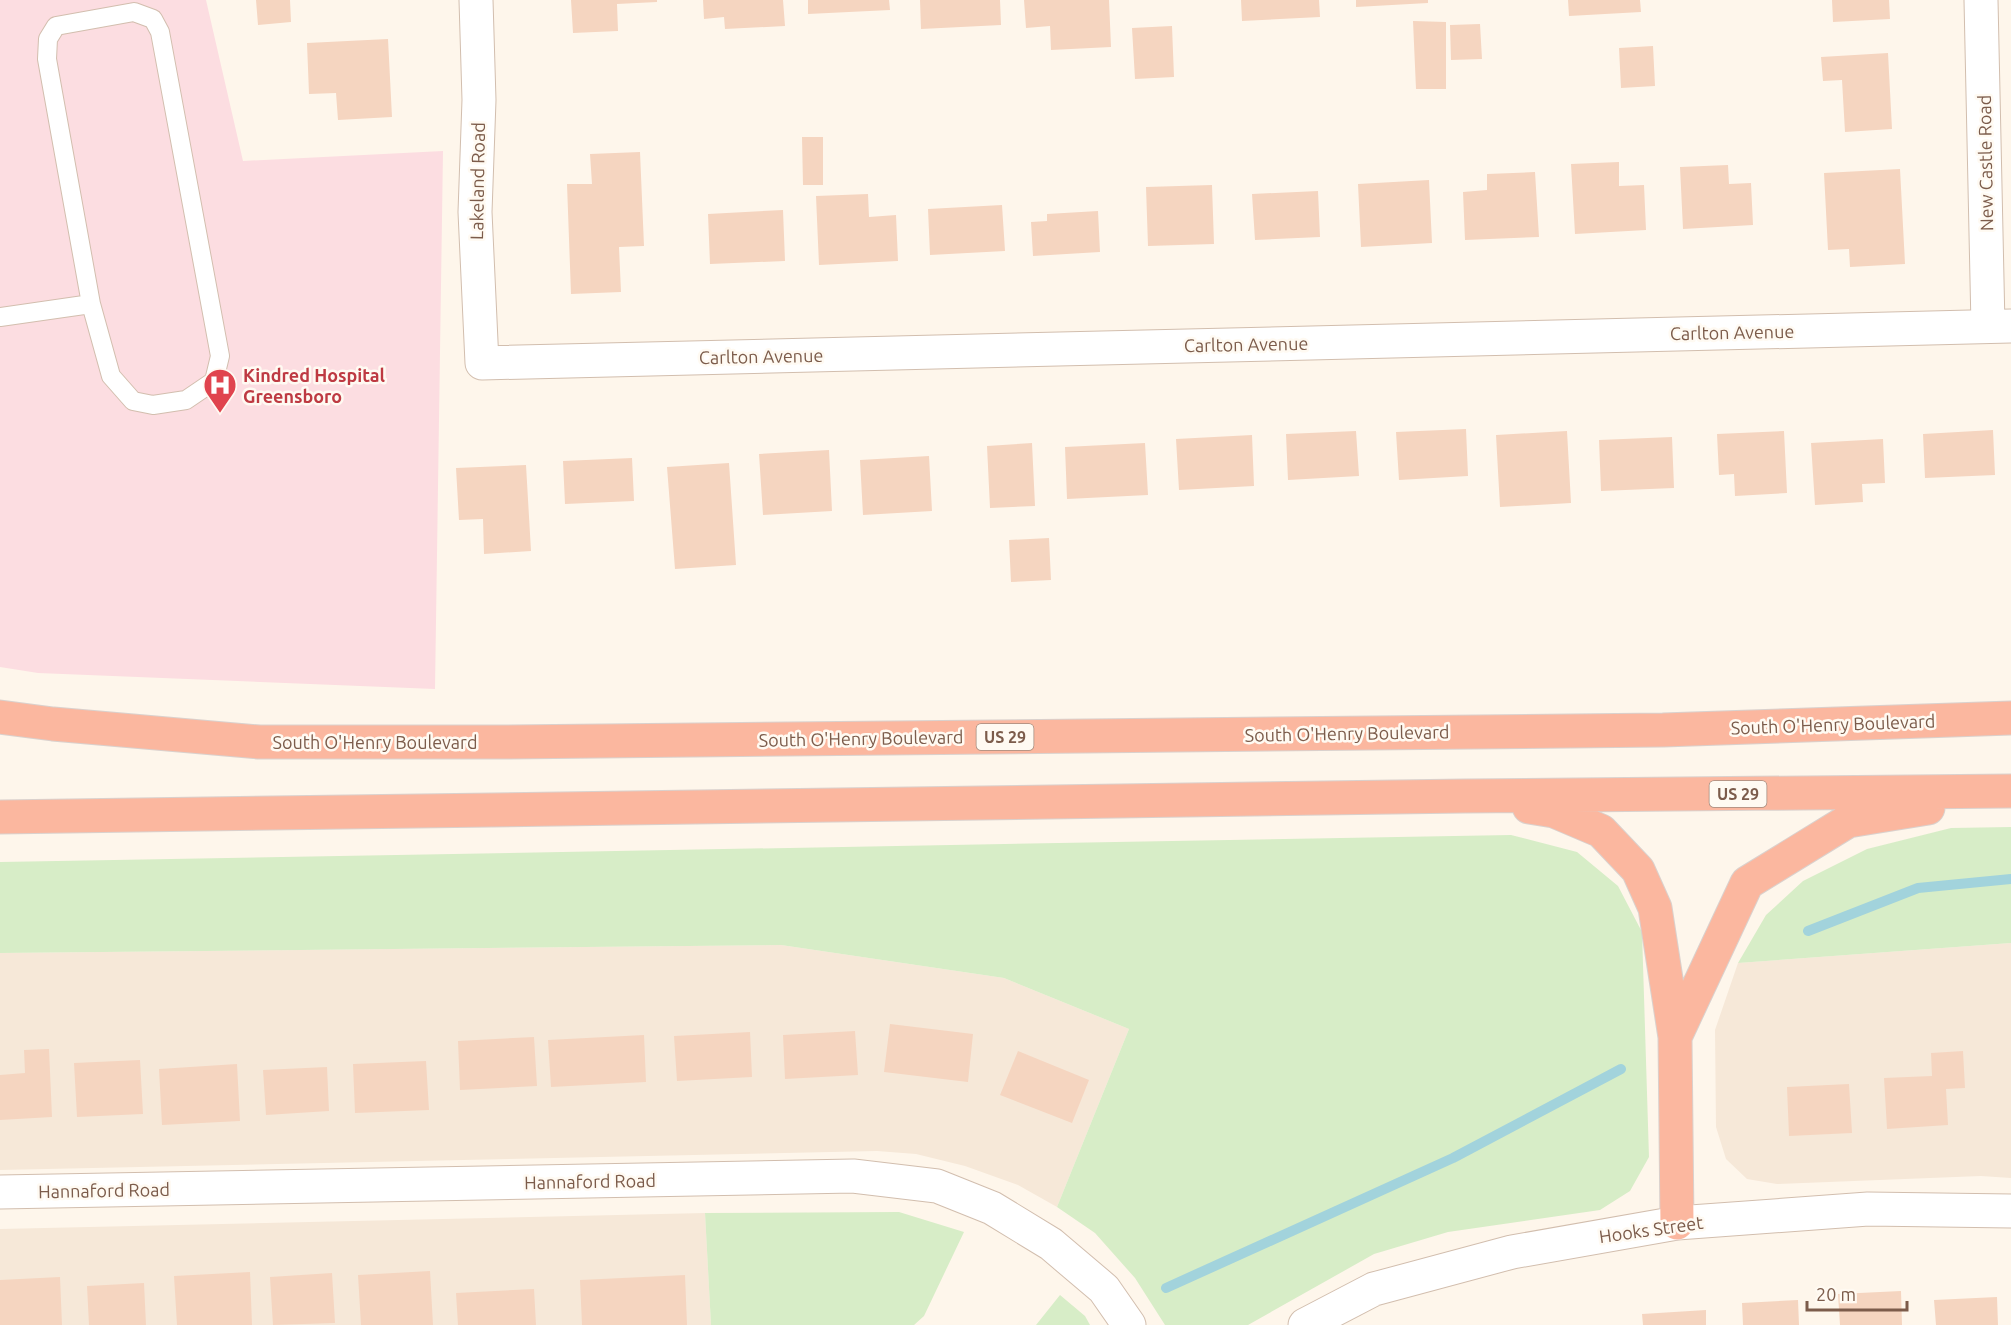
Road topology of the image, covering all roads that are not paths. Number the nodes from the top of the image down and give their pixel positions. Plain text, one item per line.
1 (476, 0) edge
2 (1981, 0) edge
3 (91, 304) junction
4 (0, 317) edge
5 (2000, 326) edge
6 (482, 363) joint
7 (0, 717) edge
8 (2011, 718) edge
9 (2011, 793) edge
10 (1465, 796) junction
11 (0, 817) edge
12 (1675, 1037) junction
13 (0, 1192) edge
14 (2011, 1211) edge
15 (1677, 1222) junction
16 (1129, 1325) edge
17 (1305, 1325) edge

1 - 6 street, Lakeland Road
2 - 5 street, New Castle Road
3 - 3 lane
3 - 4 lane
5 - 6 street, Carlton Avenue
7 - 8 highway, South O'Henry Boulevard / US 29
9 - 10 highway, US 29
9 - 12 highway
10 - 11 highway, US 29
10 - 12 highway
12 - 15 highway
13 - 16 street, Hannaford Road
14 - 15 street, Hooks Street
15 - 17 street, Hooks Street

